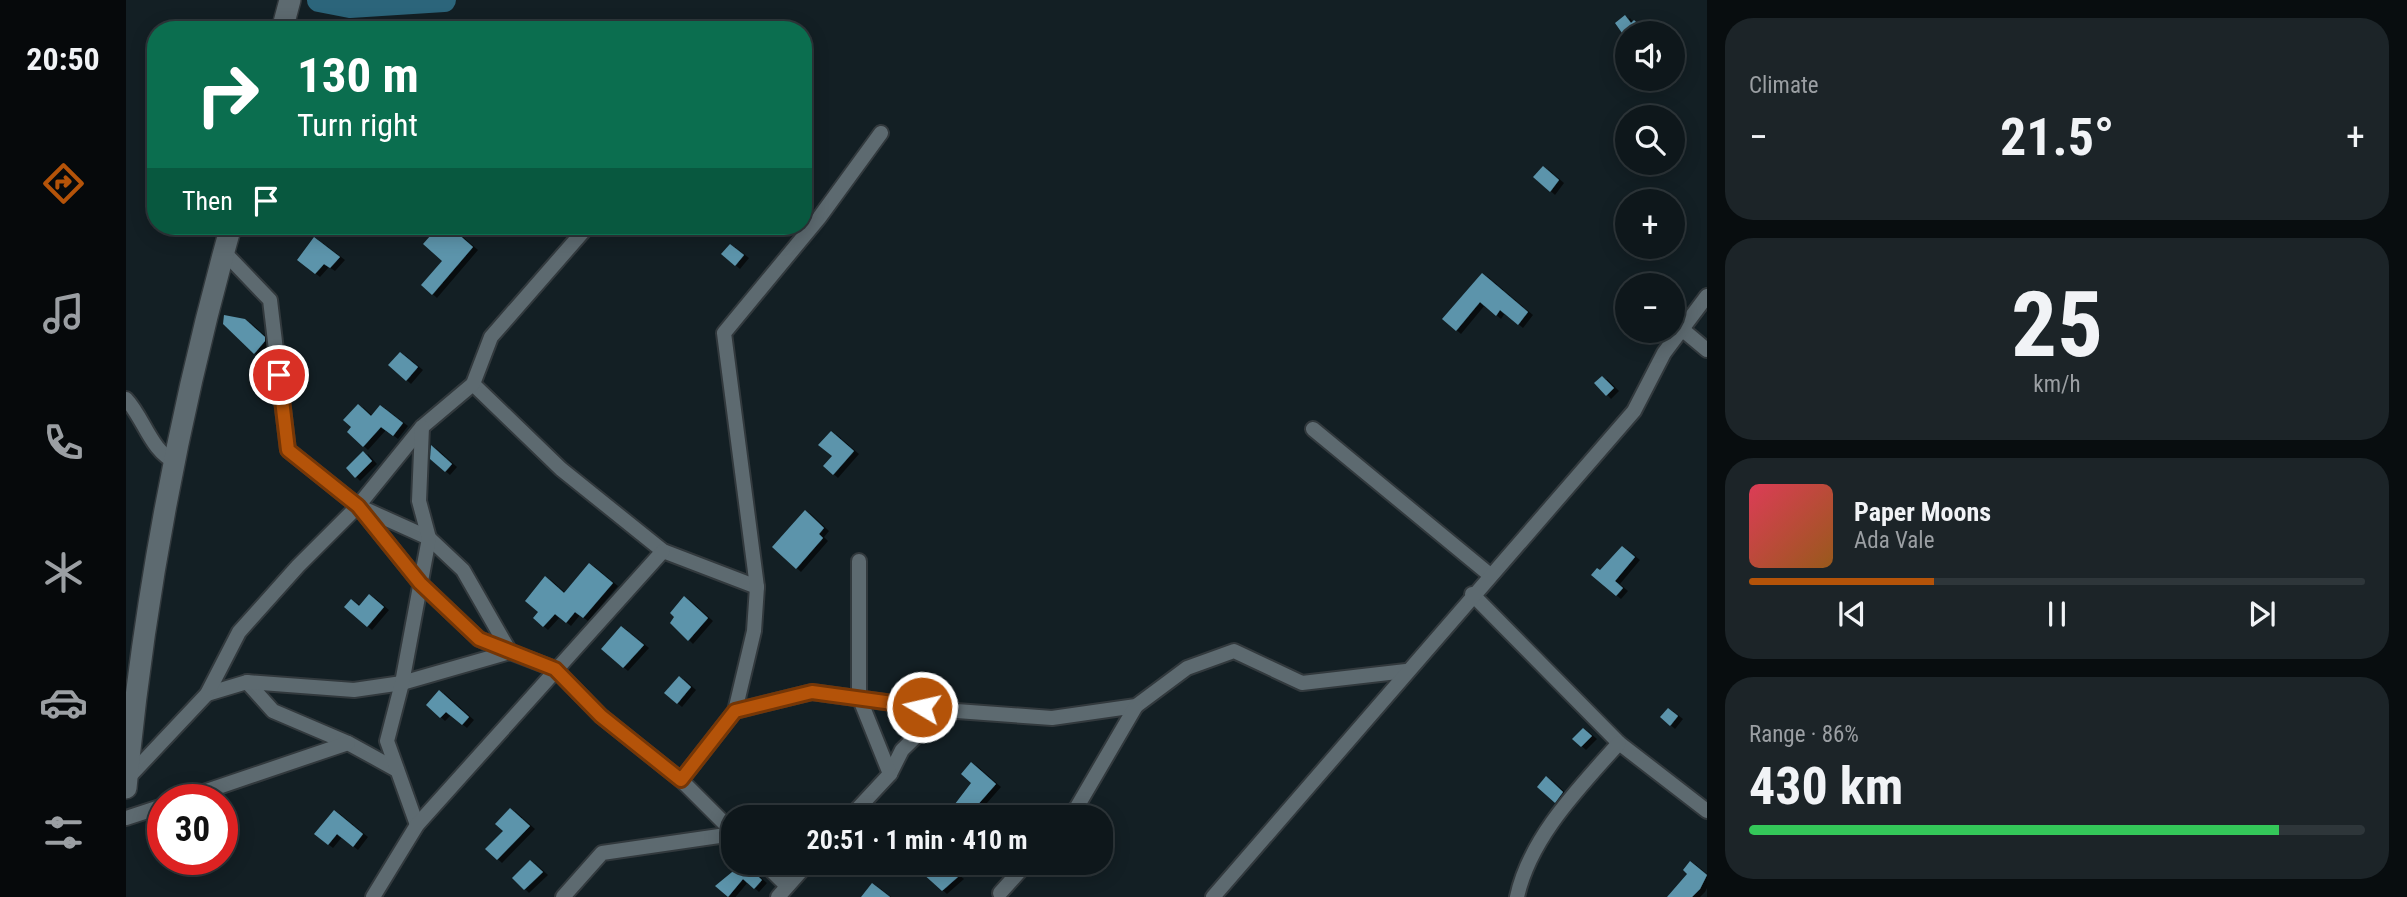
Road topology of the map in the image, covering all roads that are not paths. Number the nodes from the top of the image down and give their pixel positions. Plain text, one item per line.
1 (290, 0) edge
2 (284, 21) edge
3 (881, 132) dead end
4 (812, 227) edge
5 (229, 235) edge
6 (580, 235) edge
7 (805, 235) edge
8 (224, 252) junction
9 (1707, 296) edge
10 (1685, 327) edge
11 (1685, 332) edge
12 (1673, 343) edge
13 (1707, 350) edge
14 (473, 384) junction
15 (126, 399) edge
16 (422, 427) junction
17 (1312, 429) dead end
18 (176, 462) junction
19 (358, 506) junction
20 (429, 538) junction
21 (663, 551) junction
22 (859, 561) dead end
23 (1490, 575) junction
24 (420, 583) junction
25 (757, 587) junction
26 (1472, 594) junction
27 (510, 652) junction
28 (555, 669) junction
29 (1406, 671) junction
30 (247, 682) junction
31 (402, 683) junction
32 (207, 694) junction
33 (859, 697) junction
34 (1136, 706) junction
35 (943, 710) junction
36 (735, 711) junction
37 (348, 743) junction
38 (1619, 743) junction
39 (397, 770) junction
40 (890, 774) junction
41 (126, 779) edge
42 (681, 780) junction
43 (227, 784) edge
44 (126, 788) edge
45 (860, 805) edge
46 (1075, 805) edge
47 (147, 811) edge
48 (1707, 811) edge
49 (126, 818) edge
50 (721, 821) edge
51 (417, 825) junction
52 (721, 835) edge
53 (772, 875) edge
54 (798, 875) edge
55 (1016, 875) edge
56 (783, 892) edge
57 (1000, 893) dead end
58 (373, 897) edge
59 (563, 897) edge
60 (1213, 897) edge
61 (1517, 897) edge

1 - 2 main road
3 - 4 street
5 - 8 main road
6 - 14 street
7 - 25 street
8 - 18 main road
8 - 19 street
9 - 10 street
11 - 13 street
12 - 23 street
14 - 16 street
14 - 21 street
15 - 18 street
16 - 19 street
16 - 20 street
17 - 23 street
18 - 41 main road
19 - 20 street
19 - 24 street
19 - 32 street
20 - 24 street
20 - 27 street
21 - 25 street
21 - 28 street
22 - 33 street
23 - 26 street
24 - 27 street
24 - 31 street
25 - 36 street
26 - 29 street
26 - 38 street
27 - 28 street
27 - 31 street
28 - 42 street
28 - 51 street
29 - 34 street
29 - 60 street
30 - 31 street
30 - 32 street
30 - 37 street
31 - 39 street
32 - 41 street
33 - 35 street
33 - 36 street
33 - 40 street
34 - 35 street
34 - 46 street
35 - 40 street
36 - 42 street
37 - 39 street
37 - 43 street
38 - 48 street
38 - 61 street
39 - 51 street
40 - 45 street
41 - 44 main road
42 - 50 street
47 - 49 street
51 - 58 street
52 - 59 street
53 - 56 street
54 - 56 street
55 - 57 street

